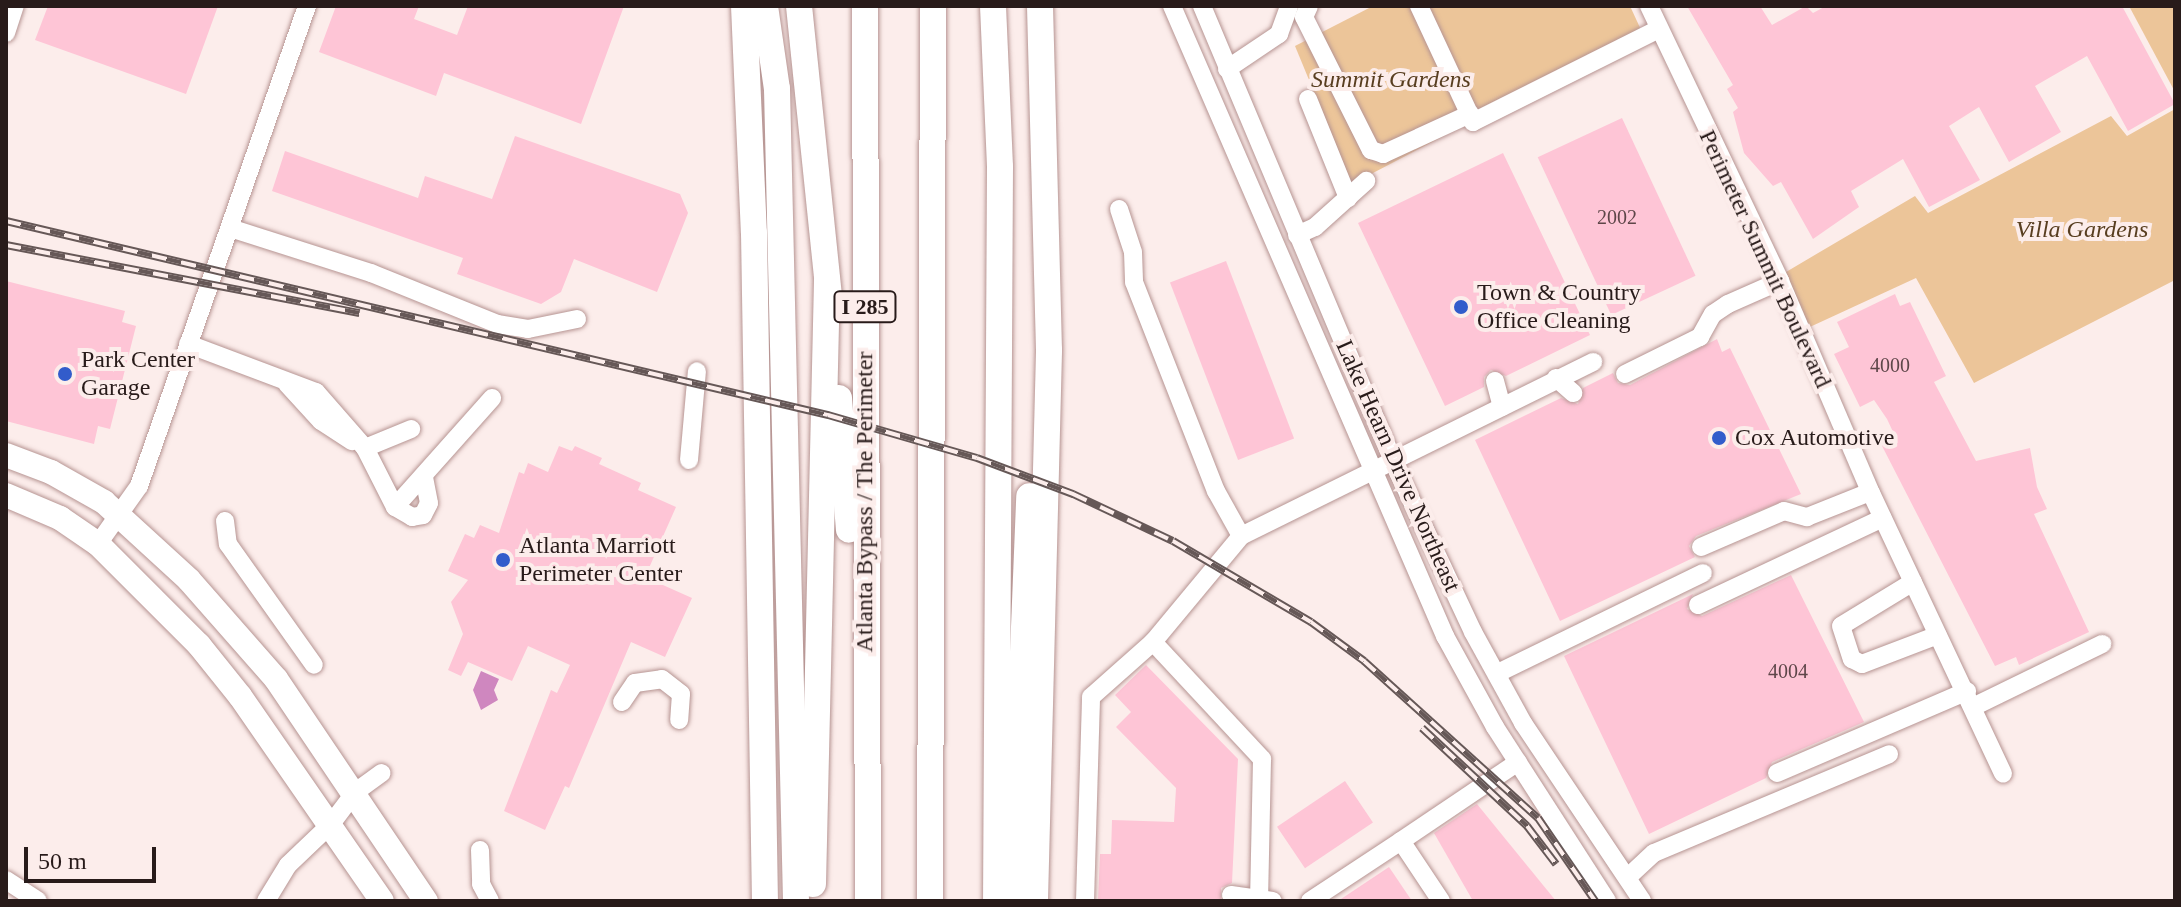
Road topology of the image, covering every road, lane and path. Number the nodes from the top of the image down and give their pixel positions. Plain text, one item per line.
1 (15, 6) edge
2 (307, 6) edge
3 (744, 6) edge
4 (765, 6) edge
5 (799, 6) edge
6 (865, 6) edge
7 (933, 6) edge
8 (993, 6) edge
9 (1040, 6) edge
10 (1172, 6) edge
11 (1202, 6) edge
12 (1289, 6) edge
13 (1309, 6) edge
14 (1419, 6) edge
15 (1649, 6) edge
16 (1659, 29) junction
17 (6, 33) edge
18 (1227, 69) junction
19 (1308, 99) dead end
20 (1044, 113) junction
21 (1470, 114) junction
22 (1366, 181) dead end
23 (1348, 198) junction
24 (1119, 209) dead end
25 (230, 228) junction
26 (1297, 235) junction
27 (827, 279) junction
28 (1780, 281) junction
29 (577, 319) dead end
30 (188, 344) junction
31 (1593, 362) dead end
32 (697, 371) dead end
33 (1625, 374) dead end
34 (1556, 378) junction
35 (1495, 381) dead end
36 (1573, 393) dead end
37 (492, 398) dead end
38 (1502, 407) junction
39 (411, 429) dead end
40 (365, 448) junction
41 (6, 455) edge
42 (1392, 459) junction
43 (689, 460) dead end
44 (1372, 472) junction
45 (1870, 492) junction
46 (6, 495) edge
47 (123, 515) junction
48 (1883, 518) junction
49 (225, 521) dead end
50 (1241, 536) junction
51 (98, 544) junction
52 (1701, 547) dead end
53 (1703, 573) dead end
54 (1913, 582) junction
55 (1698, 605) dead end
56 (865, 608) junction
57 (1938, 635) junction
58 (1153, 642) junction
59 (2102, 644) dead end
60 (314, 665) dead end
61 (1498, 673) junction
62 (1970, 699) junction
63 (622, 702) dead end
64 (679, 720) dead end
65 (1889, 754) dead end
66 (1518, 762) junction
67 (382, 773) dead end
68 (1777, 773) dead end
69 (2003, 773) dead end
70 (354, 793) junction
71 (331, 824) junction
72 (1401, 841) junction
73 (480, 850) dead end
74 (1628, 877) junction
75 (6, 880) edge
76 (1231, 895) dead end
77 (1264, 900) edge
78 (38, 901) edge
79 (266, 901) edge
80 (382, 901) edge
81 (426, 901) edge
82 (490, 901) edge
83 (765, 901) edge
84 (796, 901) edge
85 (812, 901) edge
86 (868, 901) edge
87 (930, 901) edge
88 (996, 901) edge
89 (1013, 901) edge
90 (1035, 901) edge
91 (1085, 901) edge
92 (1310, 901) edge
93 (1441, 901) edge
94 (1607, 901) edge
95 (1642, 901) edge

1 - 17 street
2 - 25 street
3 - 83 highway
4 - 84 highway
5 - 27 highway
6 - 56 highway, Atlanta Bypass / The Perimeter / I 285
7 - 87 highway, I 285
8 - 88 highway
9 - 20 highway
10 - 44 street, Lake Hearn Drive Northeast
11 - 18 street, Lake Hearn Drive Northeast
12 - 18 street
13 - 21 street
14 - 21 street
15 - 16 street, Perimeter Summit Boulevard
16 - 21 street
16 - 28 street, Perimeter Summit Boulevard
18 - 26 street, Lake Hearn Drive Northeast
19 - 23 street
20 - 89 highway
20 - 90 highway
22 - 23 street
23 - 26 street
24 - 50 street
25 - 29 street
25 - 30 street
26 - 42 street, Lake Hearn Drive Northeast
27 - 56 highway
27 - 85 highway
28 - 33 street
28 - 45 street, Perimeter Summit Boulevard
30 - 40 street
30 - 47 street
31 - 34 street
32 - 43 street
34 - 36 street
34 - 38 street
35 - 38 street
37 - 40 street
38 - 42 street
39 - 40 street
41 - 47 main road
42 - 44 street
42 - 61 street, Lake Hearn Drive Northeast
44 - 50 street
44 - 66 street, Lake Hearn Drive Northeast
45 - 48 street, Perimeter Summit Boulevard
45 - 52 street
46 - 51 main road
47 - 51 street
47 - 70 main road
48 - 54 street, Perimeter Summit Boulevard
48 - 55 street
49 - 60 street
50 - 58 street
51 - 71 main road
53 - 61 street
54 - 57 street, Perimeter Summit Boulevard
54 - 57 street
56 - 86 highway, Atlanta Bypass / The Perimeter / I 285
57 - 62 street, Perimeter Summit Boulevard
58 - 77 street
58 - 91 street
59 - 62 street
61 - 74 street, Lake Hearn Drive Northeast
62 - 68 street
62 - 69 street, Perimeter Summit Boulevard
63 - 64 street
65 - 74 street
66 - 72 street
66 - 94 street, Lake Hearn Drive Northeast
67 - 70 street
70 - 71 street
70 - 81 main road
71 - 79 street
71 - 80 main road
72 - 92 street
72 - 93 street
73 - 82 street
74 - 95 street, Lake Hearn Drive Northeast
75 - 78 street
76 - 77 street

